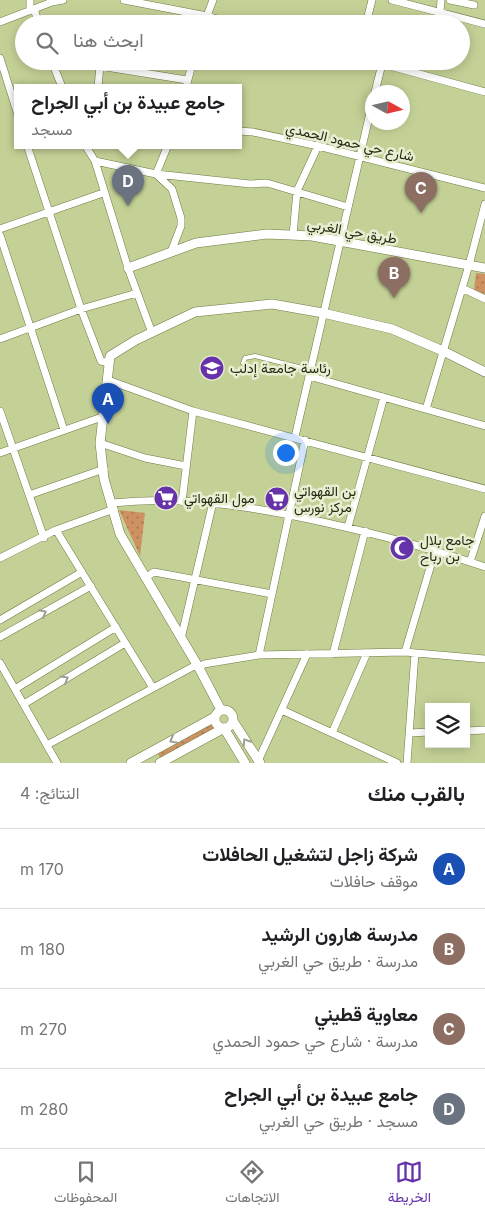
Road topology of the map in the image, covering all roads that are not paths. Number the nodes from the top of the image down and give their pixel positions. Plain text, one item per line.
1 (30, 0) edge
2 (63, 0) edge
3 (124, 0) edge
4 (213, 0) edge
5 (372, 0) edge
6 (392, 0) edge
7 (442, 0) edge
8 (450, 0) edge
9 (474, 6) dead end
10 (32, 10) junction
11 (440, 13) junction
12 (19, 15) edge
13 (34, 15) edge
14 (202, 15) edge
15 (207, 15) edge
16 (368, 15) edge
17 (448, 15) edge
18 (15, 16) edge
19 (470, 20) edge
20 (0, 22) edge
21 (485, 24) edge
22 (0, 58) edge
23 (56, 70) edge
24 (100, 70) edge
25 (119, 70) edge
26 (190, 70) edge
27 (380, 70) edge
28 (404, 70) edge
29 (61, 84) edge
30 (98, 84) edge
31 (186, 84) edge
32 (377, 85) edge
33 (485, 92) edge
34 (14, 102) edge
35 (366, 130) edge
36 (242, 131) edge
37 (318, 146) junction
38 (28, 149) edge
39 (88, 149) edge
40 (166, 149) edge
41 (360, 156) junction
42 (95, 161) junction
43 (156, 174) junction
44 (485, 188) edge
45 (297, 191) junction
46 (104, 193) junction
47 (485, 204) edge
48 (348, 206) junction
49 (48, 212) junction
50 (0, 229) edge
51 (0, 235) edge
52 (292, 235) junction
53 (340, 242) junction
54 (171, 252) junction
55 (469, 265) junction
56 (128, 268) junction
57 (485, 268) edge
58 (462, 288) junction
59 (137, 293) junction
60 (485, 299) edge
61 (82, 309) junction
62 (323, 313) junction
63 (31, 328) junction
64 (152, 333) junction
65 (0, 339) edge
66 (443, 351) junction
67 (110, 363) junction
68 (243, 363) dead end
69 (485, 372) edge
70 (309, 373) junction
71 (108, 380) junction
72 (384, 397) junction
73 (426, 409) junction
74 (0, 411) edge
75 (193, 411) junction
76 (102, 417) junction
77 (485, 426) edge
78 (64, 430) junction
79 (295, 438) junction
80 (305, 440) junction
81 (100, 443) junction
82 (13, 448) junction
83 (0, 453) edge
84 (367, 457) junction
85 (186, 466) junction
86 (104, 469) junction
87 (485, 489) edge
88 (29, 495) junction
89 (182, 502) junction
90 (214, 502) junction
91 (113, 506) junction
92 (290, 514) junction
93 (485, 516) edge
94 (348, 527) junction
95 (56, 530) junction
96 (365, 531) junction
97 (44, 538) junction
98 (435, 551) junction
99 (0, 558) edge
100 (470, 562) junction
101 (485, 567) edge
102 (82, 572) junction
103 (145, 578) junction
104 (196, 580) junction
105 (91, 586) junction
106 (272, 594) junction
107 (0, 620) edge
108 (116, 627) junction
109 (0, 637) edge
110 (181, 639) junction
111 (125, 643) junction
112 (405, 652) junction
113 (367, 653) junction
114 (414, 653) junction
115 (307, 654) junction
116 (333, 654) junction
117 (259, 655) junction
118 (485, 659) edge
119 (0, 663) edge
120 (197, 666) junction
121 (153, 688) junction
122 (15, 689) junction
123 (24, 704) junction
124 (282, 710) junction
125 (218, 714) junction
126 (233, 720) junction
127 (224, 728) junction
128 (485, 730) edge
129 (470, 731) edge
130 (425, 732) edge
131 (332, 733) junction
132 (410, 733) junction
133 (47, 745) junction
134 (170, 761) edge
135 (259, 762) edge
136 (57, 763) edge
137 (130, 763) edge
138 (160, 763) edge
139 (245, 763) edge
140 (397, 763) edge
141 (408, 763) edge

1 - 10 street
2 - 10 street
3 - 14 street
4 - 15 street
5 - 16 street
6 - 11 street
7 - 11 street
8 - 9 street
10 - 12 street
10 - 13 street
11 - 17 street
18 - 20 street
19 - 21 street
22 - 34 street
23 - 29 street
24 - 30 street
25 - 31 street
26 - 31 street
27 - 32 street
28 - 33 street
35 - 41 street
36 - 37 street, شارع حي حمود الحمدي
37 - 41 street, شارع حي حمود الحمدي
37 - 45 street
38 - 49 street
39 - 42 street
40 - 43 street
41 - 44 street, شارع حي حمود الحمدي
41 - 48 street
42 - 43 street
42 - 46 street
43 - 45 street
43 - 54 street
45 - 48 street
45 - 52 street
46 - 49 street
46 - 56 street
47 - 55 street
48 - 53 street
49 - 50 street
49 - 61 street
51 - 63 street
52 - 53 street, طريق حي الغربي
52 - 54 street, طريق حي الغربي
53 - 55 street, طريق حي الغربي
53 - 62 street
54 - 56 street, طريق حي الغربي
55 - 57 street, طريق حي الغربي
55 - 58 street
56 - 59 street
58 - 60 street
58 - 66 street
59 - 61 street
59 - 64 street
61 - 63 street
61 - 67 street
62 - 64 street
62 - 66 street
62 - 70 street
63 - 65 street
63 - 78 street
64 - 67 street
66 - 69 street
66 - 73 street
67 - 71 street
68 - 70 lane
70 - 72 street
70 - 79 street
71 - 75 street
71 - 76 street
72 - 73 street
72 - 84 street
73 - 77 street
74 - 82 street
75 - 79 street
75 - 85 street
76 - 78 street
76 - 81 street
78 - 82 street
79 - 80 street
80 - 84 street
80 - 92 street
81 - 85 street
81 - 86 street
82 - 83 street
82 - 88 street
84 - 87 street
84 - 94 street
85 - 89 street
86 - 88 street
86 - 91 street
88 - 97 street
89 - 90 street
89 - 91 street
90 - 92 street
90 - 104 street
91 - 95 street
91 - 103 street
92 - 94 street
92 - 106 street
93 - 100 street
94 - 96 street
95 - 97 street
95 - 102 street
96 - 98 street
96 - 116 street
97 - 99 street
98 - 100 street
98 - 112 street
100 - 101 street
102 - 105 street
102 - 107 street
103 - 104 street
103 - 110 street
104 - 106 street
104 - 110 street
105 - 108 street
109 -> 105 street
106 - 117 street
108 - 111 street
108 - 122 street
110 - 120 street
111 - 121 street
123 -> 111 street
112 - 113 street
112 - 114 street
113 - 116 street
113 - 131 street
114 - 118 street
114 - 132 street
115 - 116 street
115 - 117 street
115 - 124 street
117 - 120 street
119 - 122 street
120 - 121 street
120 - 125 street
121 - 133 street
122 - 123 street
123 - 133 street
124 - 131 street
124 - 135 street
125 - 126 street
125 - 127 street
125 -> 137 street
126 - 127 street
135 -> 126 street
127 - 134 street
127 - 139 street
128 - 129 street
130 - 132 street
131 - 140 street
132 - 141 street
133 - 136 street
134 - 138 street

